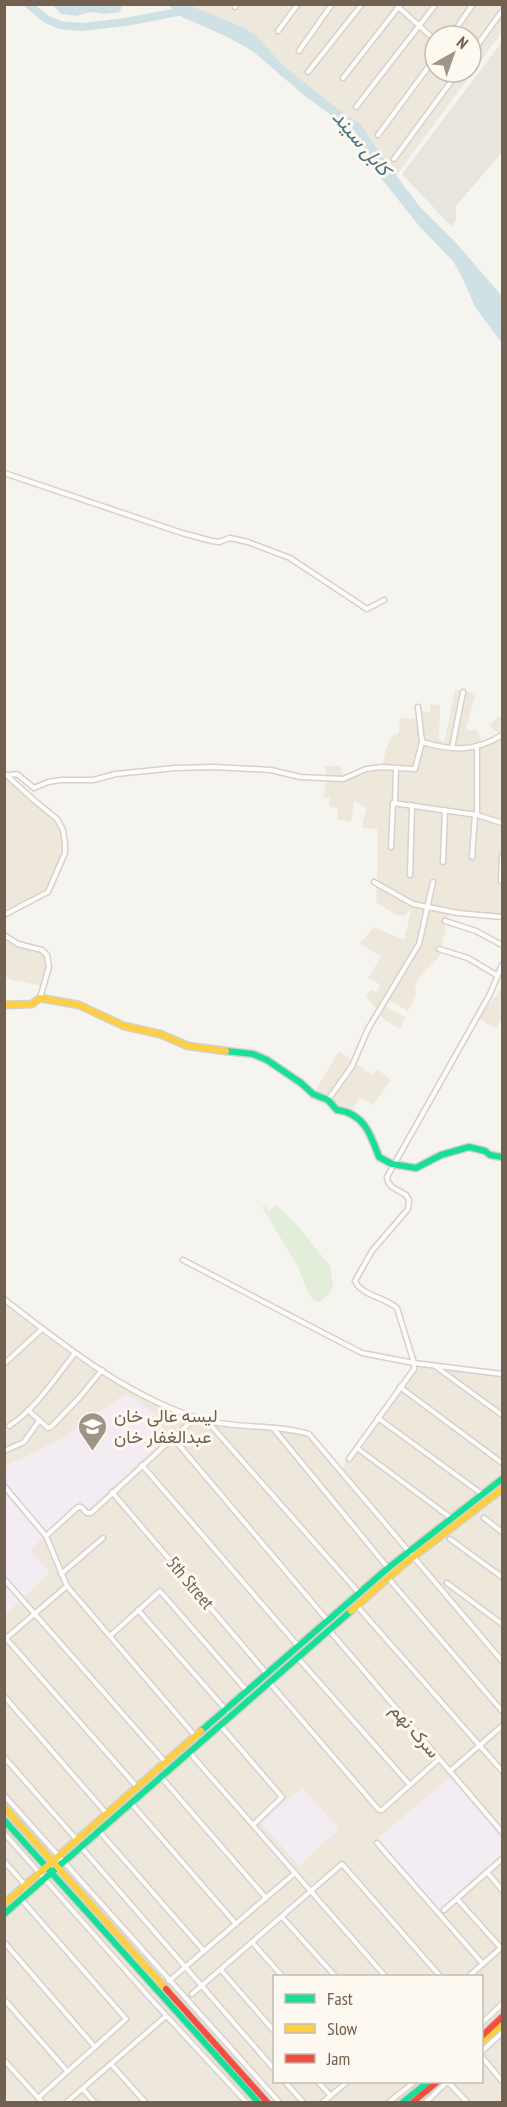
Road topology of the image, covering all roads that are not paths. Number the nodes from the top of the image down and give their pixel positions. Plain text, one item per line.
1 (298, 4) edge
2 (332, 4) edge
3 (362, 4) edge
4 (436, 4) edge
5 (473, 4) edge
6 (398, 6) edge
7 (502, 11) edge
8 (459, 24) edge
9 (419, 26) junction
10 (423, 30) edge
11 (278, 31) dead end
12 (483, 37) edge
13 (299, 51) dead end
14 (308, 72) dead end
15 (423, 73) edge
16 (343, 78) dead end
17 (449, 84) edge
18 (356, 107) dead end
19 (378, 135) dead end
20 (394, 159) dead end
21 (4, 473) edge
22 (384, 600) dead end
23 (463, 692) dead end
24 (418, 707) dead end
25 (502, 735) edge
26 (422, 742) junction
27 (452, 748) junction
28 (477, 748) junction
29 (396, 768) junction
30 (7, 774) edge
31 (395, 803) junction
32 (412, 805) junction
33 (445, 810) junction
34 (476, 815) junction
35 (502, 823) edge
36 (392, 847) dead end
37 (502, 856) edge
38 (472, 857) dead end
39 (444, 862) dead end
40 (410, 875) dead end
41 (501, 881) edge
42 (374, 882) dead end
43 (433, 882) dead end
44 (428, 908) junction
45 (4, 915) edge
46 (502, 917) edge
47 (445, 921) dead end
48 (4, 935) edge
49 (502, 945) edge
50 (439, 949) dead end
51 (502, 965) edge
52 (498, 976) junction
53 (40, 998) junction
54 (4, 1005) edge
55 (328, 1100) junction
56 (502, 1157) edge
57 (392, 1164) junction
58 (183, 1260) dead end
59 (4, 1299) edge
60 (42, 1329) junction
61 (75, 1353) junction
62 (414, 1363) junction
63 (4, 1364) edge
64 (434, 1365) junction
65 (102, 1370) junction
66 (502, 1374) edge
67 (400, 1387) junction
68 (28, 1410) junction
69 (502, 1415) edge
70 (196, 1417) junction
71 (378, 1418) junction
72 (207, 1420) junction
73 (39, 1421) junction
74 (9, 1426) dead end
75 (273, 1428) junction
76 (173, 1438) junction
77 (357, 1448) junction
78 (4, 1451) edge
79 (349, 1459) dead end
80 (502, 1463) edge
81 (142, 1465) junction
82 (502, 1479) edge
83 (4, 1486) edge
84 (502, 1489) edge
85 (112, 1492) junction
86 (482, 1494) junction
87 (451, 1518) junction
88 (484, 1518) dead end
89 (502, 1532) edge
90 (46, 1536) junction
91 (103, 1538) dead end
92 (450, 1539) dead end
93 (412, 1553) junction
94 (388, 1568) junction
95 (61, 1574) junction
96 (502, 1577) edge
97 (388, 1578) junction
98 (4, 1579) edge
99 (447, 1583) dead end
100 (67, 1586) junction
101 (359, 1594) junction
102 (357, 1606) junction
103 (138, 1610) junction
104 (35, 1614) junction
105 (328, 1621) junction
106 (502, 1623) edge
107 (329, 1630) junction
108 (110, 1636) junction
109 (5, 1638) edge
110 (299, 1647) junction
111 (297, 1657) junction
112 (502, 1661) edge
113 (267, 1675) junction
114 (269, 1682) junction
115 (247, 1692) junction
116 (4, 1696) edge
117 (502, 1711) edge
118 (228, 1713) junction
119 (220, 1725) junction
120 (502, 1726) edge
121 (196, 1737) junction
122 (480, 1745) junction
123 (189, 1752) junction
124 (4, 1757) edge
125 (439, 1759) junction
126 (166, 1763) junction
127 (450, 1771) junction
128 (502, 1771) edge
129 (160, 1777) junction
130 (410, 1785) junction
131 (137, 1788) junction
132 (4, 1795) edge
133 (131, 1803) junction
134 (4, 1807) edge
135 (107, 1814) junction
136 (4, 1820) edge
137 (253, 1825) junction
138 (99, 1831) junction
139 (502, 1832) edge
140 (4, 1833) edge
141 (377, 1843) dead end
142 (79, 1844) junction
143 (502, 1859) edge
144 (4, 1862) edge
145 (58, 1862) junction
146 (49, 1870) junction
147 (487, 1872) junction
148 (295, 1873) junction
149 (42, 1876) junction
150 (26, 1886) junction
151 (502, 1890) edge
152 (311, 1891) junction
153 (266, 1898) junction
154 (21, 1899) junction
155 (457, 1899) junction
156 (4, 1904) edge
157 (444, 1910) dead end
158 (4, 1914) edge
159 (282, 1917) junction
160 (236, 1924) junction
161 (4, 1942) edge
162 (252, 1942) junction
163 (502, 1947) edge
164 (204, 1951) junction
165 (483, 1965) junction
166 (186, 1967) junction
167 (220, 1970) junction
168 (280, 1975) edge
169 (333, 1975) edge
170 (383, 1975) edge
171 (438, 1975) edge
172 (471, 1975) edge
173 (169, 1981) junction
174 (202, 1985) junction
175 (192, 1994) dead end
176 (4, 1999) edge
177 (502, 2004) edge
178 (166, 2016) junction
179 (502, 2017) edge
180 (483, 2022) edge
181 (502, 2024) edge
182 (273, 2030) edge
183 (502, 2033) edge
184 (483, 2035) edge
185 (483, 2041) edge
186 (95, 2047) junction
187 (483, 2050) edge
188 (483, 2058) edge
189 (4, 2060) edge
190 (111, 2064) junction
191 (273, 2068) edge
192 (67, 2071) junction
193 (502, 2081) edge
194 (286, 2083) edge
195 (319, 2083) edge
196 (346, 2083) edge
197 (413, 2083) edge
198 (427, 2083) edge
199 (436, 2083) edge
200 (447, 2083) edge
201 (449, 2083) edge
202 (83, 2089) junction
203 (331, 2096) junction
204 (38, 2098) junction
205 (42, 2103) edge
206 (67, 2103) edge
207 (94, 2103) edge
208 (145, 2103) edge
209 (246, 2103) edge
210 (258, 2103) edge
211 (267, 2103) edge
212 (279, 2103) edge
213 (303, 2103) edge
214 (322, 2103) edge
215 (389, 2103) edge
216 (404, 2103) edge
217 (412, 2103) edge
218 (426, 2103) edge
219 (467, 2103) edge

1 - 11 street
2 - 13 street
3 - 14 street
4 - 9 street
5 - 8 street
6 - 9 street
6 - 16 street
7 - 12 street
9 - 10 street
9 - 18 street
15 - 19 street
17 - 20 street
21 - 22 street
23 - 27 street
24 - 26 street
25 - 28 street
26 - 27 street
26 - 29 street
27 - 28 street
28 - 34 street
29 - 30 street
29 - 31 street
30 - 45 street
31 - 32 street
31 - 36 street
32 - 33 street
32 - 40 street
33 - 34 street
33 - 39 street
34 - 35 street
34 - 38 street
37 - 41 street
42 - 44 street
43 - 44 street
44 - 46 street
44 - 55 street
47 - 49 street
48 - 53 street
50 - 52 street
51 - 52 street
52 - 57 street
53 - 54 main road
53 - 55 main road
55 - 57 main road
56 - 57 main road
57 - 62 street
58 - 62 street
59 - 60 street
60 - 61 street
60 - 63 street
61 - 65 street
61 - 68 street
62 - 64 street
62 - 67 street
64 - 66 street
64 - 69 street
65 - 70 street
65 - 73 street
67 - 71 street
67 - 80 street
68 - 73 street
68 - 74 street
70 - 72 street
70 - 76 street
71 - 77 street
71 - 86 street
72 - 75 street
72 - 101 street
73 - 78 street
75 - 93 street
75 - 94 street
76 - 81 street
76 - 105 street
77 - 79 street
77 - 87 street
81 - 85 street
81 - 110 street
82 - 86 main road
83 - 90 street
84 - 93 main road
85 - 90 street
85 - 113 street, 5th Street
86 - 87 main road
87 - 93 main road
88 - 89 street
90 - 95 street
91 - 95 street
92 - 96 street
93 - 94 main road
93 - 97 main road
93 - 112 street
94 - 101 main road
95 - 100 street
97 - 102 main road
97 - 117 street
98 - 104 street
99 - 106 street
100 - 104 street
100 - 108 street
101 - 105 main road
102 - 107 main road
102 - 122 street
103 - 108 street
103 - 115 street
103 - 118 street
104 - 109 street
104 - 126 street
105 - 110 main road
107 - 111 main road
107 - 125 street, سرک نهم
108 - 121 street
109 - 131 street
110 - 113 main road
111 - 114 main road
111 - 130 street
113 - 115 main road
114 - 118 main road
114 - 130 street
115 - 118 main road
116 - 135 street
118 - 119 main road
118 - 121 main road
119 - 123 main road
119 - 137 street
120 - 122 street
121 - 126 main road
122 - 127 street
122 - 128 street
123 - 129 main road
123 - 137 street
124 - 142 street
125 - 127 street, سرک نهم
125 - 130 street
126 - 131 main road
127 - 139 street, سرک نهم
129 - 133 main road
129 - 153 street
131 - 135 main road
132 - 145 street
133 - 138 main road
133 - 160 street
134 - 145 main road
135 - 142 main road
136 - 146 main road
137 - 148 street
138 - 142 main road
138 - 164 street
140 - 149 street
141 - 165 street
142 - 145 main road
142 - 166 street
143 - 147 street
144 - 150 street
145 - 146 main road
145 - 173 street
145 - 211 main road
146 - 149 main road
146 - 210 main road
147 - 151 street
147 - 155 street
148 - 152 street
148 - 153 street
149 - 150 main road
149 - 154 main road
149 - 178 street
150 - 156 main road
152 - 159 street
152 - 170 street
152 - 171 street
153 - 160 street
154 - 158 main road
154 - 186 street
155 - 157 street
155 - 163 street
159 - 162 street
159 - 169 street
160 - 164 street
161 - 186 street
162 - 167 street
162 - 168 street
163 - 165 street
164 - 166 street
165 - 172 street
166 - 173 street
166 - 174 street
167 - 174 street
167 - 182 street
173 - 212 street
174 - 175 street
174 - 191 street
176 - 192 street
177 - 180 street
178 - 190 street
178 - 209 street
179 - 184 main road
181 - 185 main road
183 - 187 street
186 - 192 street
188 - 193 street
189 - 204 street
190 - 202 street
190 - 208 street
192 - 204 street
194 - 213 street
195 - 203 street
196 - 203 street
197 - 215 street
198 - 216 main road
199 - 217 main road
200 - 218 street
201 - 219 street
202 - 206 street
202 - 207 street
203 - 214 street
204 - 205 street

